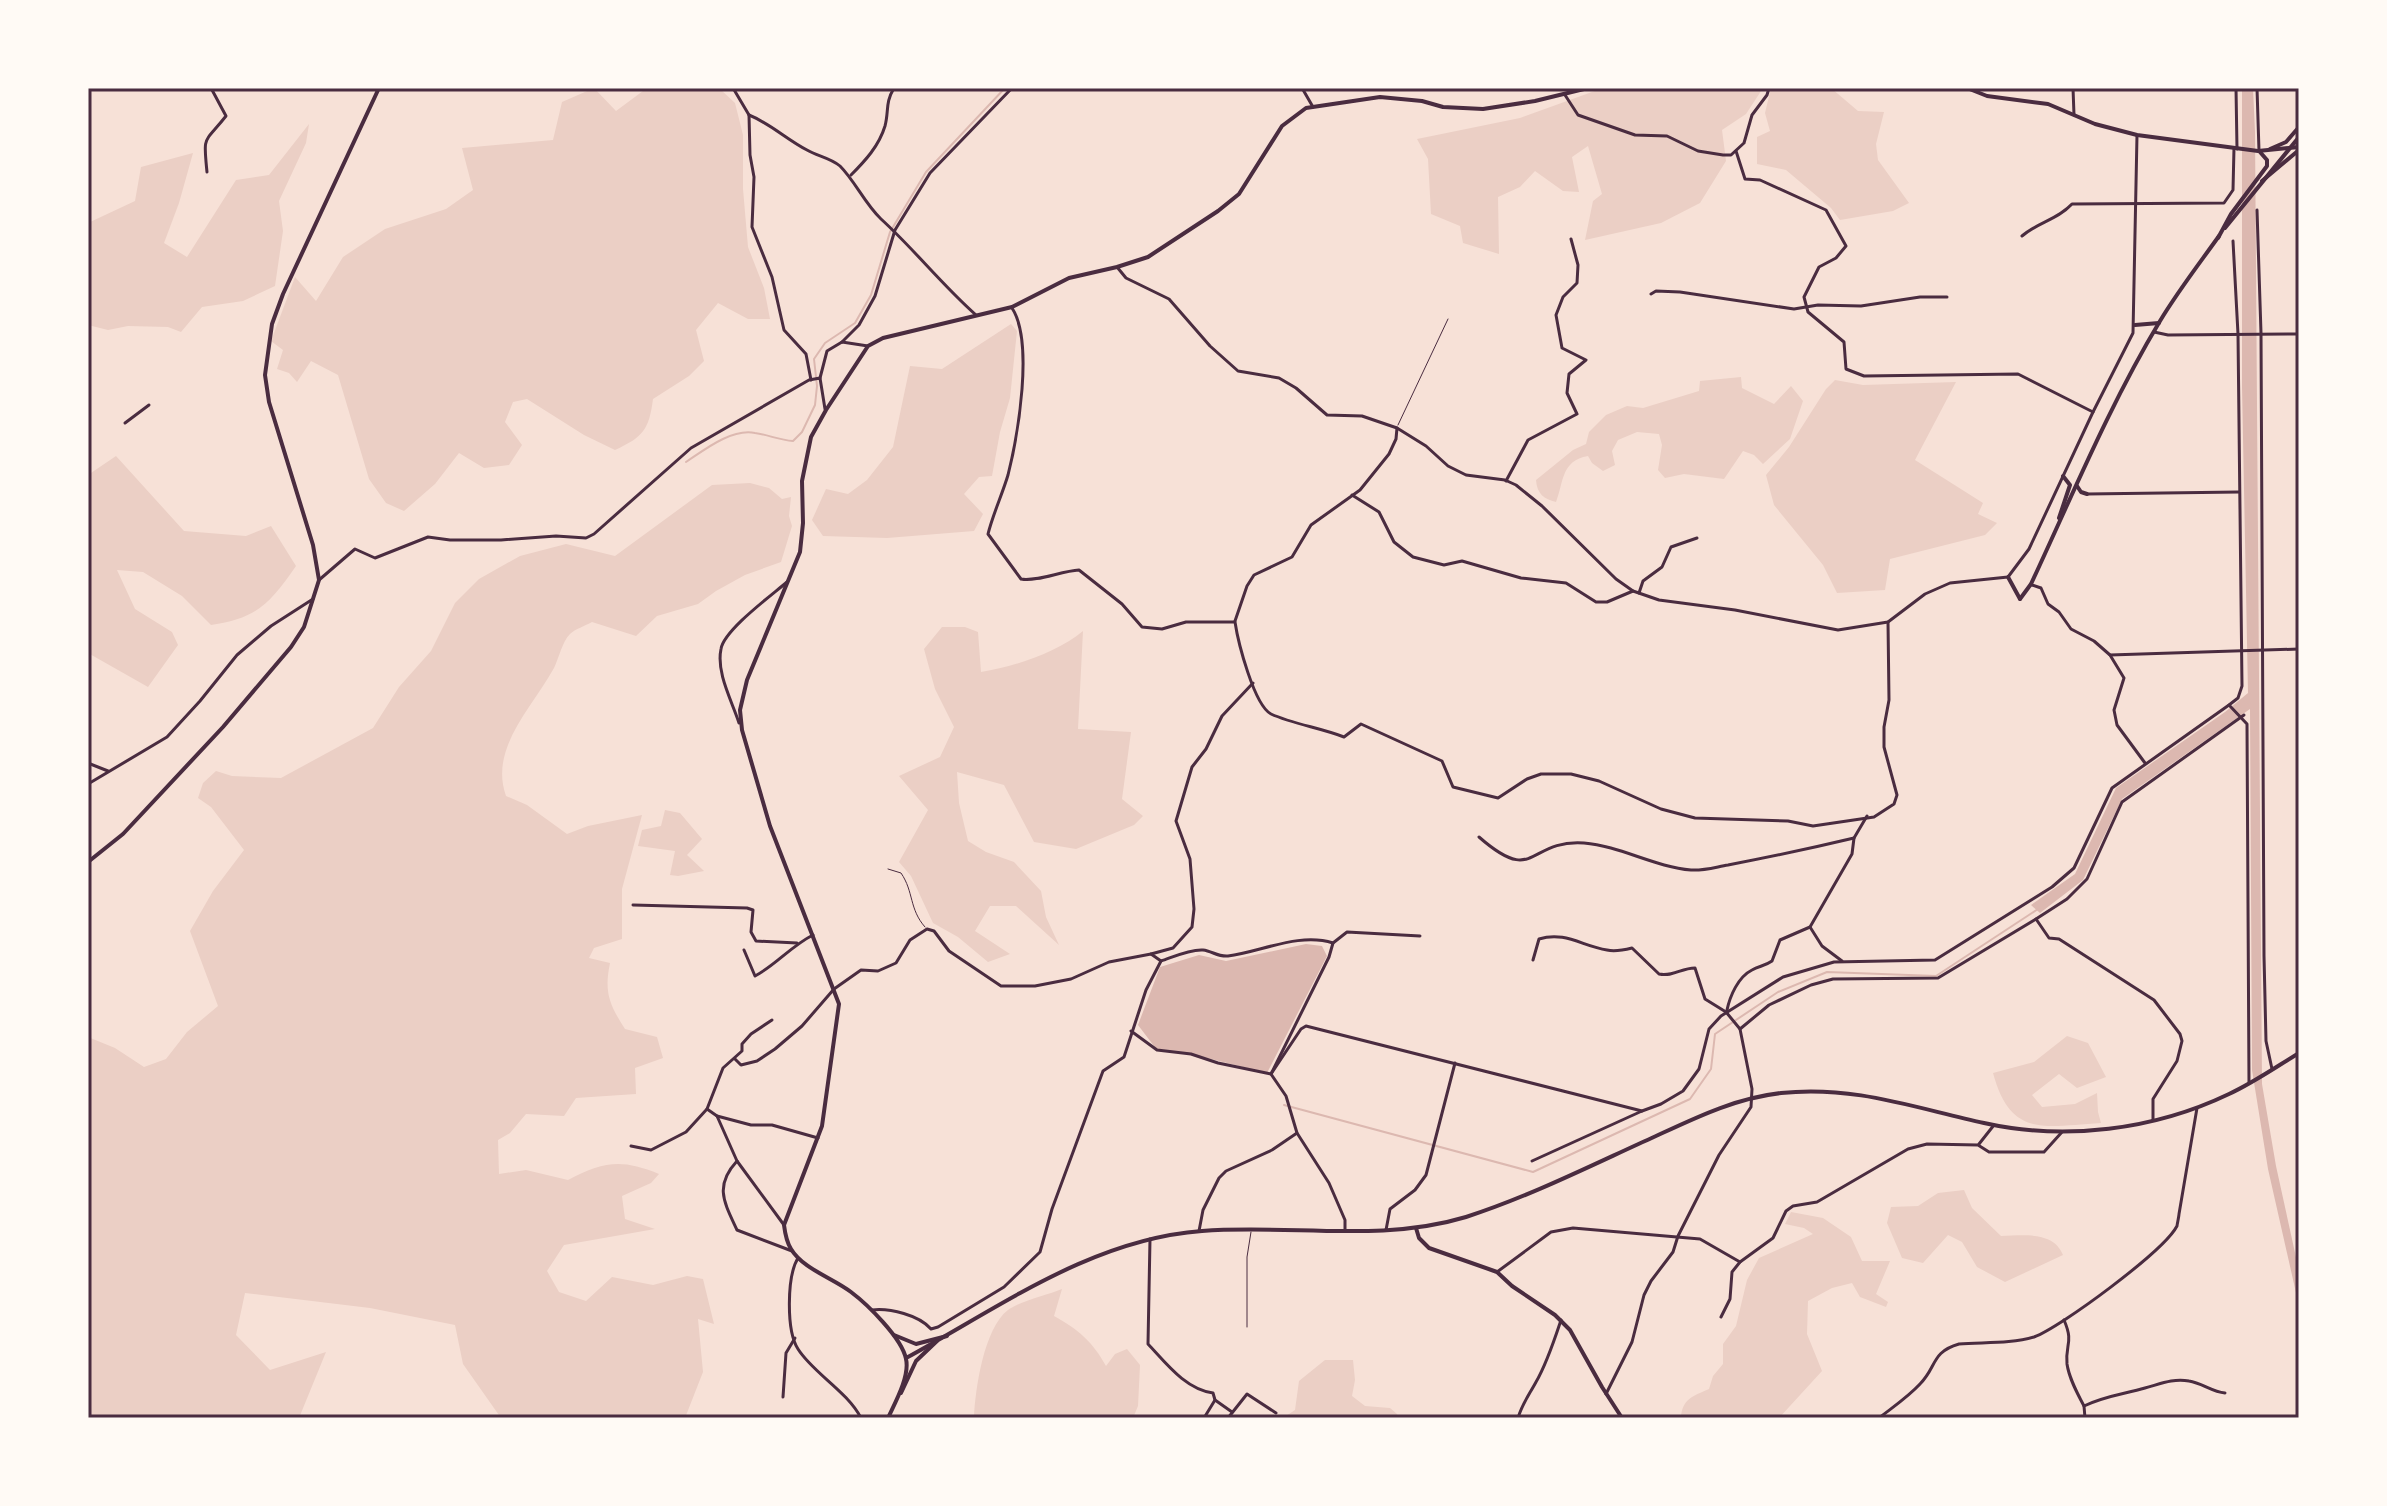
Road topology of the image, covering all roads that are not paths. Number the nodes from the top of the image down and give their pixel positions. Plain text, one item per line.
1 (211, 88) edge
2 (379, 88) edge
3 (733, 88) edge
4 (894, 88) edge
5 (1012, 88) edge
6 (1302, 88) edge
7 (1588, 88) edge
8 (1769, 88) edge
9 (1967, 88) edge
10 (2073, 88) edge
11 (2236, 88) edge
12 (2257, 88) edge
13 (1565, 95) junction
14 (1313, 107) junction
15 (749, 115) junction
16 (2074, 115) junction
17 (2299, 127) edge
18 (2137, 135) junction
19 (2299, 137) edge
20 (2236, 148) junction
21 (2299, 148) edge
22 (2290, 149) junction
23 (1736, 151) junction
24 (2260, 151) junction
25 (207, 172) dead end
26 (850, 176) junction
27 (2260, 180) junction
28 (2136, 203) junction
29 (2257, 210) dead end
30 (2232, 215) junction
31 (895, 230) junction
32 (2022, 236) dead end
33 (1571, 239) dead end
34 (2233, 241) dead end
35 (1117, 267) junction
36 (1651, 294) dead end
37 (1947, 297) dead end
38 (1012, 307) junction
39 (1805, 308) junction
40 (978, 317) junction
41 (1448, 319) dead end
42 (2159, 323) junction
43 (2135, 325) junction
44 (2154, 332) junction
45 (2261, 333) junction
46 (2238, 334) junction
47 (2299, 334) edge
48 (842, 342) junction
49 (868, 346) junction
50 (820, 378) junction
51 (812, 379) junction
52 (149, 405) dead end
53 (826, 410) junction
54 (2093, 412) junction
55 (125, 423) dead end
56 (1397, 428) junction
57 (2063, 476) junction
58 (1506, 481) junction
59 (2078, 483) junction
60 (2239, 492) junction
61 (2087, 494) joint
62 (1352, 495) junction
63 (2055, 531) junction
64 (1697, 538) dead end
65 (2008, 577) junction
66 (319, 580) junction
67 (789, 581) junction
68 (2031, 584) junction
69 (1633, 591) junction
70 (1639, 593) junction
71 (313, 599) junction
72 (1235, 622) junction
73 (1888, 622) junction
74 (2299, 649) edge
75 (2264, 650) junction
76 (2242, 652) junction
77 (2110, 655) junction
78 (1253, 683) junction
79 (2229, 705) junction
80 (2242, 717) junction
81 (742, 730) junction
82 (88, 763) edge
83 (2145, 763) junction
84 (108, 771) junction
85 (88, 784) edge
86 (1867, 816) junction
87 (1479, 837) dead end
88 (1854, 838) junction
89 (88, 862) edge
90 (888, 869) dead end
91 (633, 905) dead end
92 (2036, 919) junction
93 (1810, 927) junction
94 (927, 929) junction
95 (813, 935) junction
96 (1420, 936) dead end
97 (797, 943) junction
98 (1333, 943) junction
99 (744, 950) dead end
100 (1151, 954) junction
101 (1533, 960) dead end
102 (1161, 961) junction
103 (1842, 961) junction
104 (834, 989) junction
105 (1726, 1012) junction
106 (772, 1020) dead end
107 (1738, 1027) junction
108 (1131, 1031) junction
109 (2299, 1053) edge
110 (735, 1059) junction
111 (1455, 1063) junction
112 (2272, 1069) junction
113 (1271, 1074) junction
114 (2249, 1082) junction
115 (1752, 1097) junction
116 (2197, 1108) junction
117 (707, 1109) junction
118 (1642, 1111) junction
119 (716, 1115) junction
120 (2153, 1120) junction
121 (1994, 1125) junction
122 (2062, 1132) junction
123 (1297, 1133) junction
124 (818, 1138) junction
125 (1978, 1145) junction
126 (631, 1146) dead end
127 (737, 1161) junction
128 (1532, 1161) dead end
129 (784, 1225) junction
130 (1416, 1228) junction
131 (1252, 1229) junction
132 (1199, 1231) junction
133 (1345, 1231) junction
134 (1385, 1231) junction
135 (1678, 1236) junction
136 (1150, 1239) junction
137 (792, 1251) junction
138 (798, 1257) junction
139 (1740, 1262) junction
140 (1497, 1272) junction
141 (870, 1310) junction
142 (1721, 1317) dead end
143 (1561, 1320) junction
144 (2064, 1320) junction
145 (1247, 1327) dead end
146 (892, 1334) junction
147 (947, 1336) junction
148 (795, 1338) junction
149 (937, 1341) junction
150 (906, 1358) junction
151 (2225, 1393) dead end
152 (1606, 1394) junction
153 (783, 1397) dead end
154 (1215, 1400) junction
155 (896, 1402) junction
156 (2084, 1406) junction
157 (1232, 1412) junction
158 (1276, 1413) dead end
159 (861, 1418) edge
160 (888, 1418) edge
161 (1204, 1418) edge
162 (1228, 1418) edge
163 (1518, 1418) edge
164 (1622, 1418) edge
165 (1879, 1418) edge
166 (2085, 1418) edge

1 - 25 street
2 - 66 street
3 - 15 street
4 - 26 street
5 - 31 street
6 - 14 street
7 - 13 street
8 - 23 street
9 - 16 street
10 - 16 street
11 - 20 street
12 - 24 street
13 - 14 street
13 - 23 street
14 - 35 street
15 - 26 street
15 - 51 street
16 - 18 street
17 - 24 street
18 - 20 street
18 - 28 street
19 - 22 street
20 - 24 street
20 - 28 street
21 - 22 street
21 - 27 street
22 - 24 street
22 - 27 street
23 - 39 street
24 - 27 street
26 - 31 street
27 - 30 street
27 - 30 street
28 - 32 street
28 - 43 street
29 - 45 street
30 - 42 street
31 - 40 street
31 - 48 street
33 - 58 street
34 - 46 street
35 - 38 street
35 - 56 street
36 - 39 street
37 - 39 street
38 - 40 street
38 - 72 street
39 - 54 street
40 - 49 street
41 - 56 lane
42 - 43 street
42 - 44 street
43 - 54 street
44 - 46 street
44 - 59 street
45 - 46 street
45 - 47 street
45 - 75 street
46 - 60 street
48 - 49 street
48 - 50 street
49 - 53 street
50 - 51 street
50 - 53 street
51 - 66 street
52 - 55 street
53 - 67 street
54 - 57 street
56 - 58 street
56 - 62 street
57 - 59 street
57 - 63 street
57 - 65 street
58 - 69 street
59 - 61 street
59 - 63 street
60 - 61 street
60 - 76 street
62 - 69 street
62 - 72 street
63 - 68 street
64 - 70 street
65 - 68 street
65 - 73 street
66 - 71 street
67 - 81 street
67 - 81 street
68 - 77 street
69 - 70 street
70 - 73 street
71 - 84 street
71 - 89 street
72 - 78 street
73 - 86 street
74 - 75 street
75 - 76 street
75 - 112 street
76 - 77 street
76 - 79 street
77 - 83 street
78 - 86 street
78 - 100 street
79 - 80 street
79 - 83 street
80 - 92 street
80 - 114 street
81 - 95 street
82 - 84 street
83 - 103 street
84 - 85 street
86 - 88 street
87 - 88 street
88 - 93 street
90 - 94 lane
91 - 97 street
92 - 107 street
92 - 120 street
93 - 103 street
93 - 105 street
94 - 100 street
94 - 104 street
95 - 97 street
95 - 104 street
96 - 98 street
97 - 99 street
98 - 102 street
98 - 113 street
100 - 102 street
101 - 105 street
102 - 108 street
103 - 105 street
104 - 110 street
104 - 124 street
105 - 107 street
105 - 118 street
106 - 110 street
107 - 115 street
108 - 113 street
108 - 141 street
109 - 112 street
110 - 117 street
111 - 113 street
111 - 118 street
111 - 134 street
112 - 114 street
113 - 123 street
114 - 116 street
115 - 121 street
115 - 130 street
115 - 135 street
116 - 120 street
116 - 144 street
117 - 119 street
117 - 126 street
118 - 128 street
119 - 124 street
119 - 127 street
120 - 122 street
121 - 122 street
121 - 125 street
122 - 125 street
123 - 132 street
123 - 133 street
124 - 129 street
125 - 139 street
127 - 129 street
127 - 137 street
129 - 137 street
130 - 134 street
130 - 140 street
131 - 132 street
131 - 133 street
131 - 145 lane
132 - 136 street
133 - 134 street
135 - 139 street
135 - 140 street
135 - 152 street
136 - 147 street
136 - 154 street
137 - 138 street
138 - 141 street
138 - 148 street
139 - 142 street
140 - 143 street
141 - 146 street
143 - 152 street
143 - 163 street
144 - 156 street
144 - 165 street
146 - 147 street
146 - 150 street
147 - 149 street
148 - 153 street
148 - 159 street
149 - 150 street
149 - 155 street
150 - 155 street
151 - 156 street
152 - 164 street
154 - 157 street
154 - 161 street
155 - 160 street
156 - 166 street
157 - 158 street
157 - 162 street

